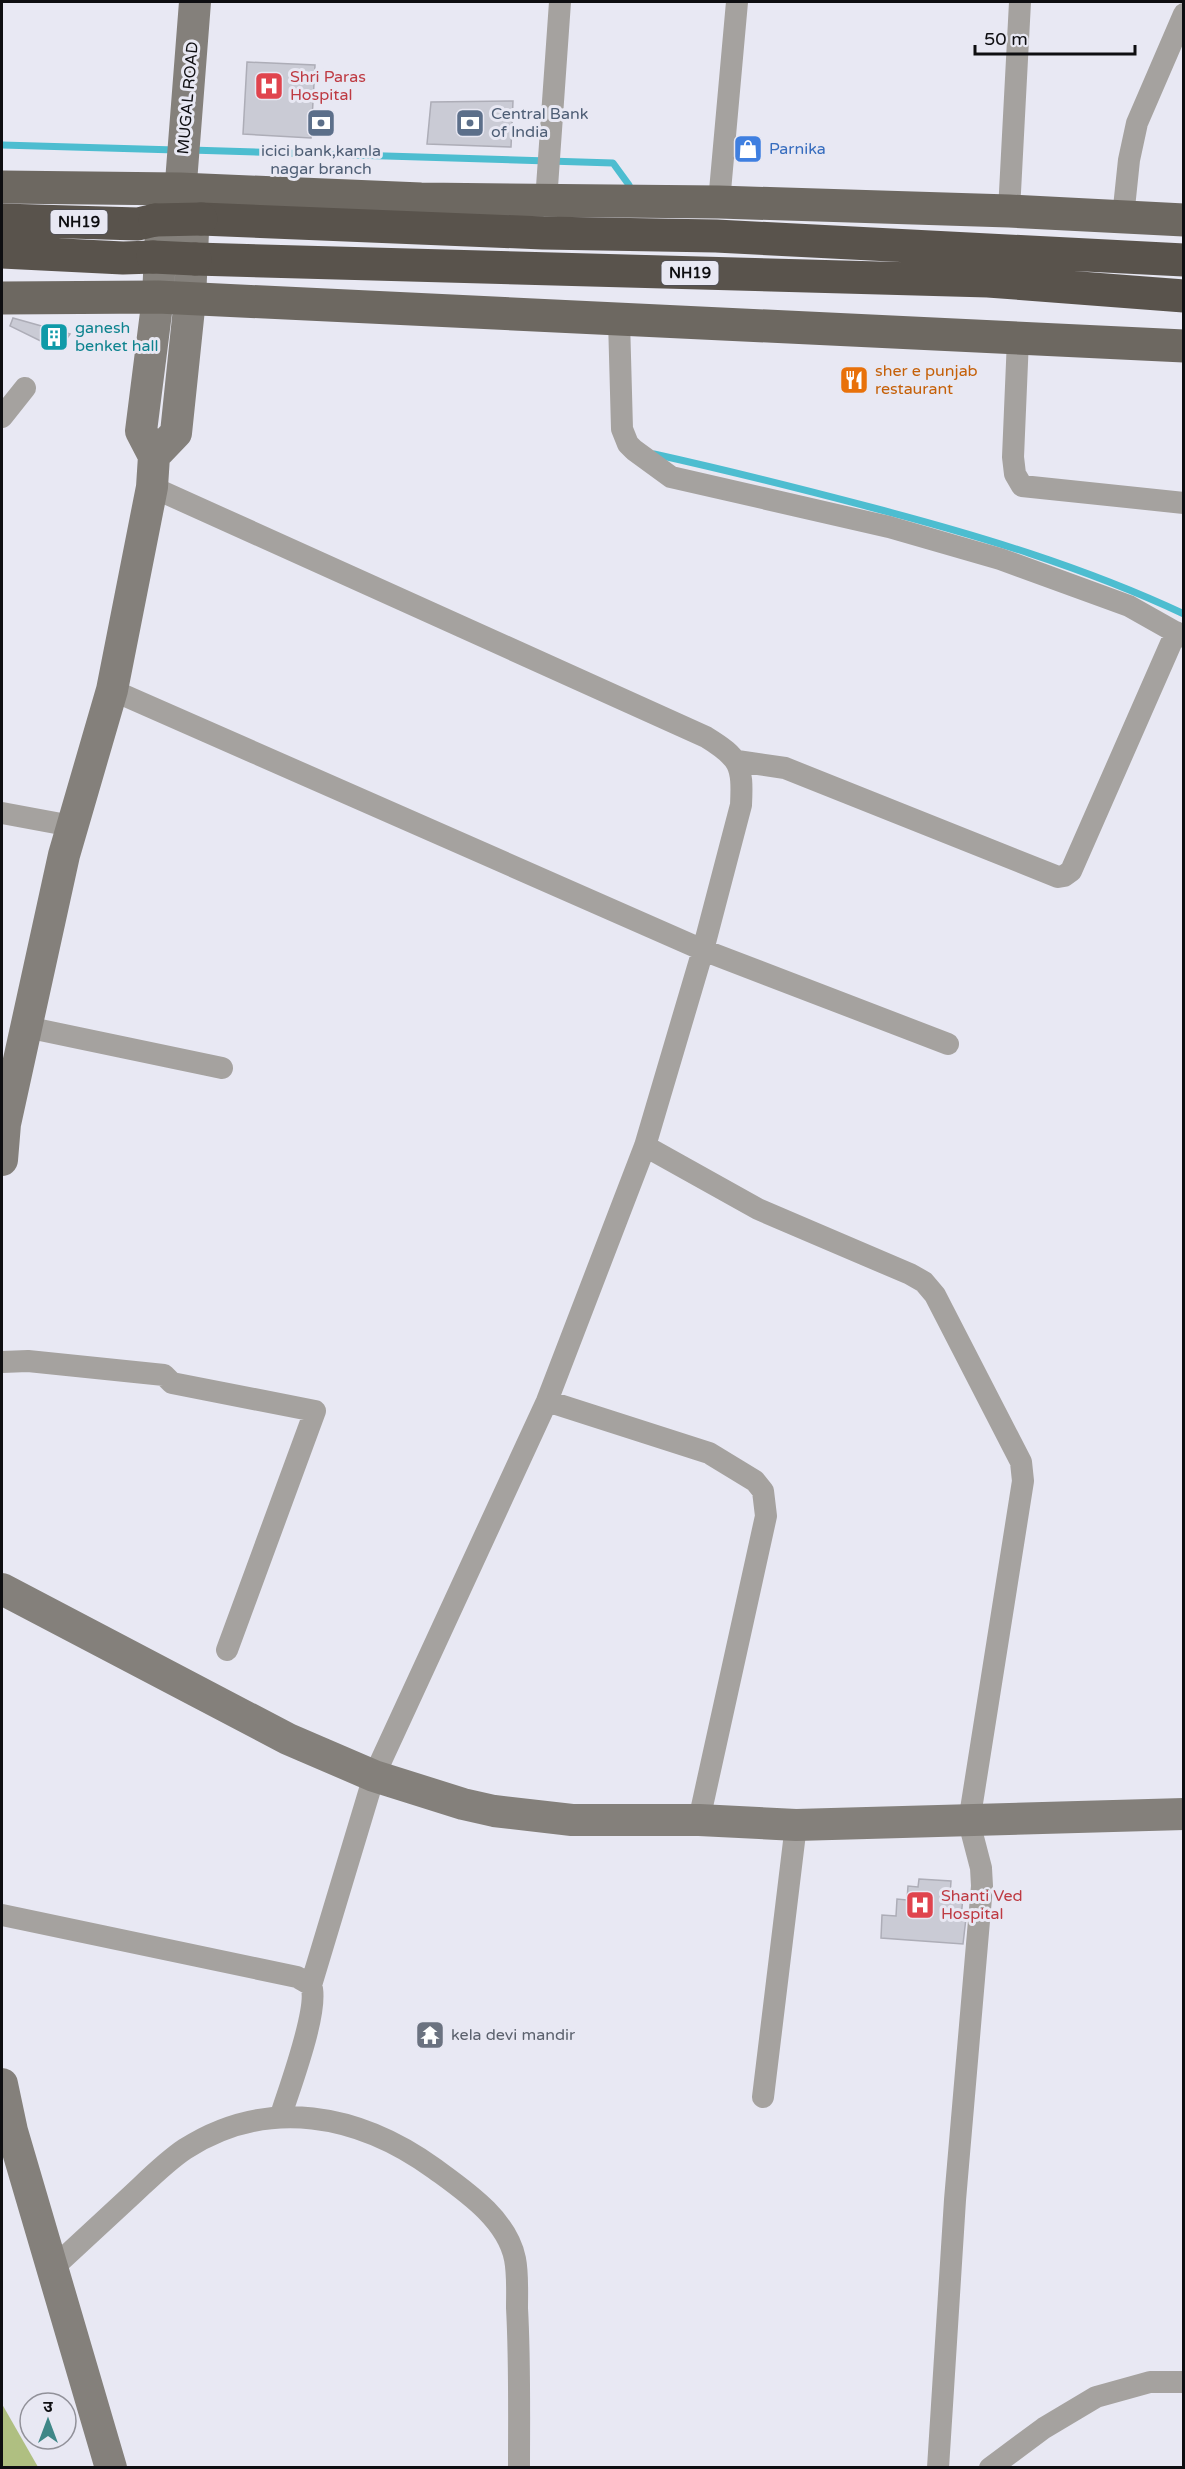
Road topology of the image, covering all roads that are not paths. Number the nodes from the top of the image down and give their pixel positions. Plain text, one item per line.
1 (195, 2) edge
2 (560, 2) edge
3 (736, 2) edge
4 (1020, 2) edge
5 (1184, 14) edge
6 (182, 171) junction
7 (548, 174) junction
8 (2, 187) edge
9 (719, 202) junction
10 (1009, 211) junction
11 (1123, 216) junction
12 (2, 220) edge
13 (1184, 220) edge
14 (2, 252) edge
15 (1184, 260) edge
16 (1184, 296) edge
17 (2, 298) edge
18 (174, 298) junction
19 (619, 320) junction
20 (1018, 339) junction
21 (1184, 346) edge
22 (25, 388) dead end
23 (2, 417) edge
24 (152, 487) junction
25 (1184, 503) edge
26 (1180, 635) edge
27 (112, 690) junction
28 (737, 761) junction
29 (2, 813) edge
30 (72, 826) junction
31 (703, 950) junction
32 (26, 1027) junction
33 (948, 1044) dead end
34 (222, 1068) dead end
35 (645, 1146) junction
36 (2, 1160) edge
37 (2, 1362) edge
38 (547, 1401) junction
39 (2, 1589) edge
40 (227, 1650) dead end
41 (374, 1776) junction
42 (1184, 1814) edge
43 (699, 1820) junction
44 (969, 1822) junction
45 (796, 1826) junction
46 (2, 1915) edge
47 (311, 1985) junction
48 (2, 2084) edge
49 (763, 2097) dead end
50 (281, 2115) junction
51 (54, 2267) junction
52 (1184, 2382) edge
53 (111, 2468) edge
54 (519, 2468) edge
55 (938, 2468) edge
56 (990, 2468) edge

1 - 6 street, MUGAL ROAD
2 - 7 street
3 - 9 street
4 - 10 street
5 - 11 street
6 - 7 main road
6 - 8 main road
6 - 18 street
7 - 9 main road
9 - 10 main road
10 - 11 main road
11 - 13 main road
12 - 15 highway, NH19, bridge
14 - 16 highway, NH19, bridge
17 - 18 main road
18 - 19 main road
18 - 24 street
19 - 20 main road
19 - 26 street
20 - 21 main road
20 - 25 street
22 - 23 street
24 - 27 street
24 - 28 street
26 - 28 street
27 - 30 street
27 - 31 street
28 - 31 street
29 - 30 street
30 - 32 street
31 - 33 street
31 - 35 street
32 - 34 street
32 - 36 street
35 - 38 street
35 - 44 street
37 - 40 street
38 - 41 street
38 - 43 street
39 - 41 street
41 - 43 street
41 - 47 street
42 - 44 street
43 - 45 street
44 - 45 street
44 - 55 street
45 - 49 street
46 - 47 street
47 - 50 street
48 - 51 street
50 - 51 street
50 - 54 street
51 - 53 street
52 - 56 street

